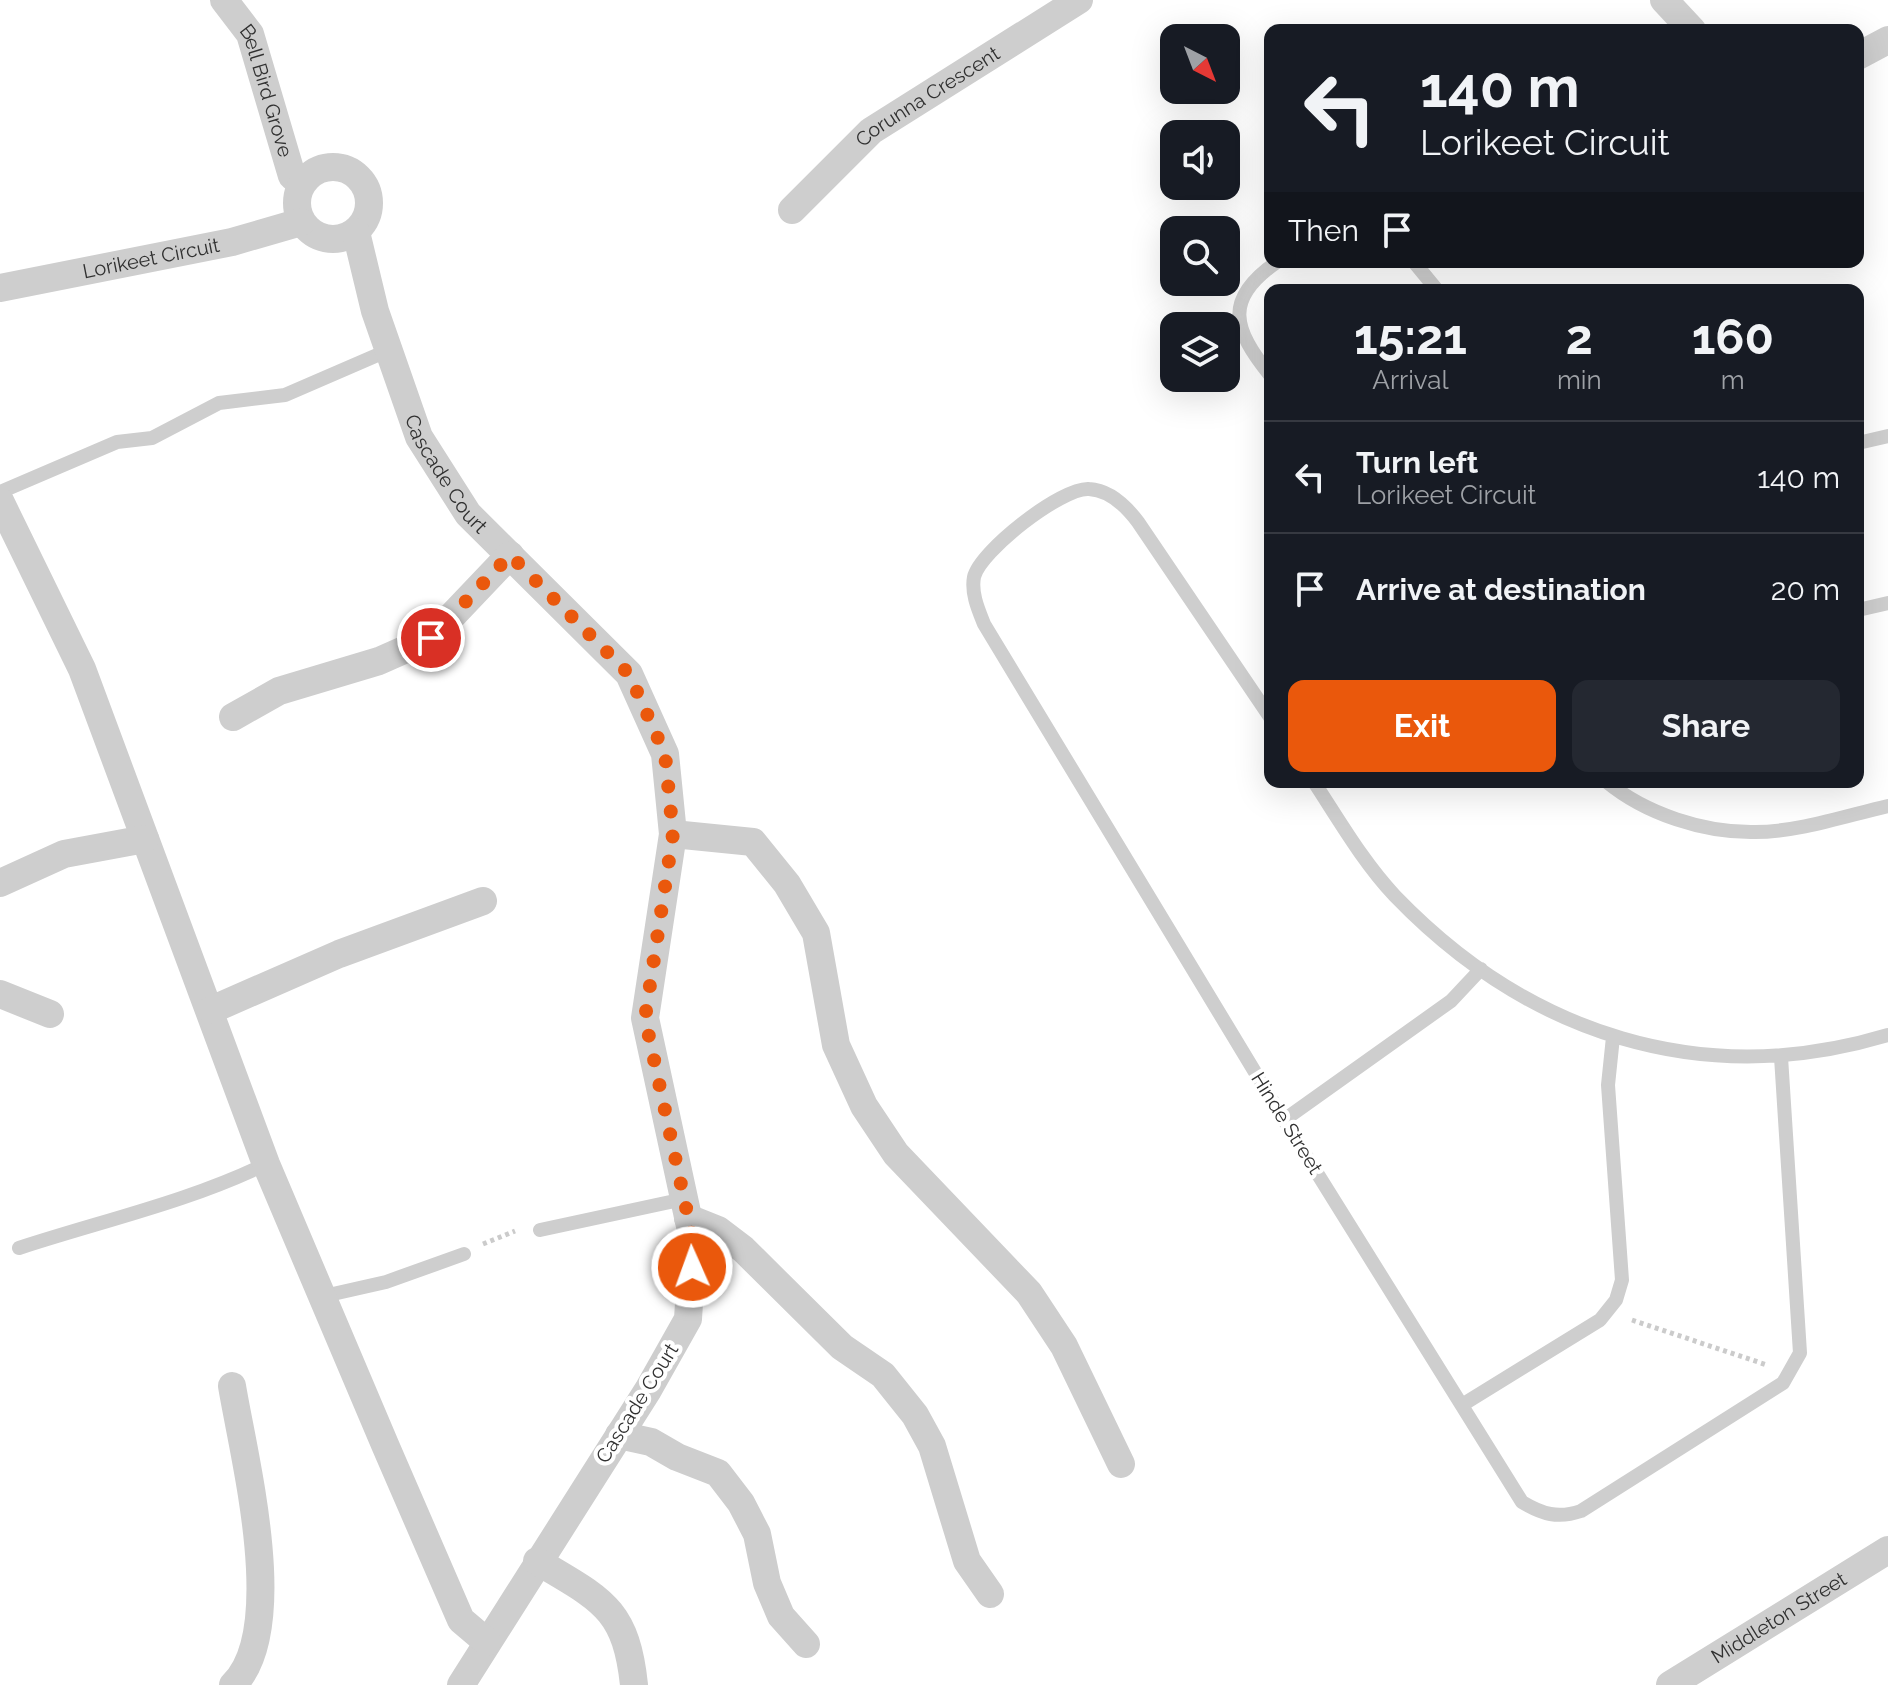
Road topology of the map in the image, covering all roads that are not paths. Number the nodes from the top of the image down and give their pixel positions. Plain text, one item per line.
1 (224, 0) edge
2 (1079, 0) edge
3 (1664, 0) edge
4 (1686, 24) edge
5 (1888, 40) edge
6 (1864, 53) edge
7 (302, 183) junction
8 (792, 210) dead end
9 (301, 222) junction
10 (356, 232) junction
11 (1270, 268) edge
12 (1419, 268) edge
13 (1432, 284) edge
14 (0, 288) edge
15 (389, 350) junction
16 (1264, 367) edge
17 (1888, 436) edge
18 (1864, 442) edge
19 (0, 492) edge
20 (0, 501) edge
21 (6, 529) edge
22 (510, 555) junction
23 (1888, 603) edge
24 (1864, 609) edge
25 (1264, 708) edge
26 (233, 717) dead end
27 (1318, 788) edge
28 (1616, 788) edge
29 (1888, 806) edge
30 (673, 834) junction
31 (145, 839) junction
32 (0, 883) edge
33 (483, 901) dead end
34 (1481, 969) junction
35 (0, 994) edge
36 (211, 1010) junction
37 (50, 1014) dead end
38 (1888, 1035) edge
39 (1613, 1037) junction
40 (1781, 1057) junction
41 (1284, 1120) junction
42 (266, 1164) junction
43 (686, 1208) junction
44 (540, 1230) road end
45 (19, 1248) dead end
46 (464, 1254) road end
47 (324, 1296) junction
48 (232, 1386) dead end
49 (1462, 1405) junction
50 (619, 1435) junction
51 (1121, 1464) dead end
52 (1888, 1550) edge
53 (537, 1561) junction
54 (990, 1594) dead end
55 (487, 1642) junction
56 (806, 1644) dead end
57 (233, 1685) edge
58 (461, 1685) edge
59 (634, 1685) edge
60 (1670, 1685) edge

1 - 7 street, Bell Bird Grove
2 - 8 street, Corunna Crescent
3 - 4 street
5 - 6 street
7 - 9 street
7 - 10 street
9 - 10 street
9 - 14 street, Lorikeet Circuit
10 - 15 street, Cascade Court
11 - 16 lane
12 - 13 lane
15 - 19 lane
15 - 22 street, Cascade Court
17 - 18 lane
20 - 21 street
21 - 31 street
22 - 26 street
22 - 30 street, Cascade Court
23 - 24 lane
25 - 41 lane, Hinde Street
27 - 34 lane
28 - 29 lane
30 - 43 street, Cascade Court
30 - 51 street
31 - 32 street
31 - 36 street
33 - 36 street
34 - 39 lane
34 - 41 lane
35 - 37 street
36 - 42 street
38 - 40 lane
39 - 40 lane
39 - 49 lane
40 - 49 lane, Hinde Street
41 - 49 lane, Hinde Street
42 - 45 lane
42 - 47 street
43 - 44 lane
43 - 50 street, Cascade Court
43 - 54 street
46 - 47 lane
47 - 55 street
48 - 57 street
50 - 53 street, Cascade Court
50 - 56 street
52 - 60 street, Middleton Street
53 - 55 street, Cascade Court
53 - 59 street
55 - 58 street, Cascade Court

